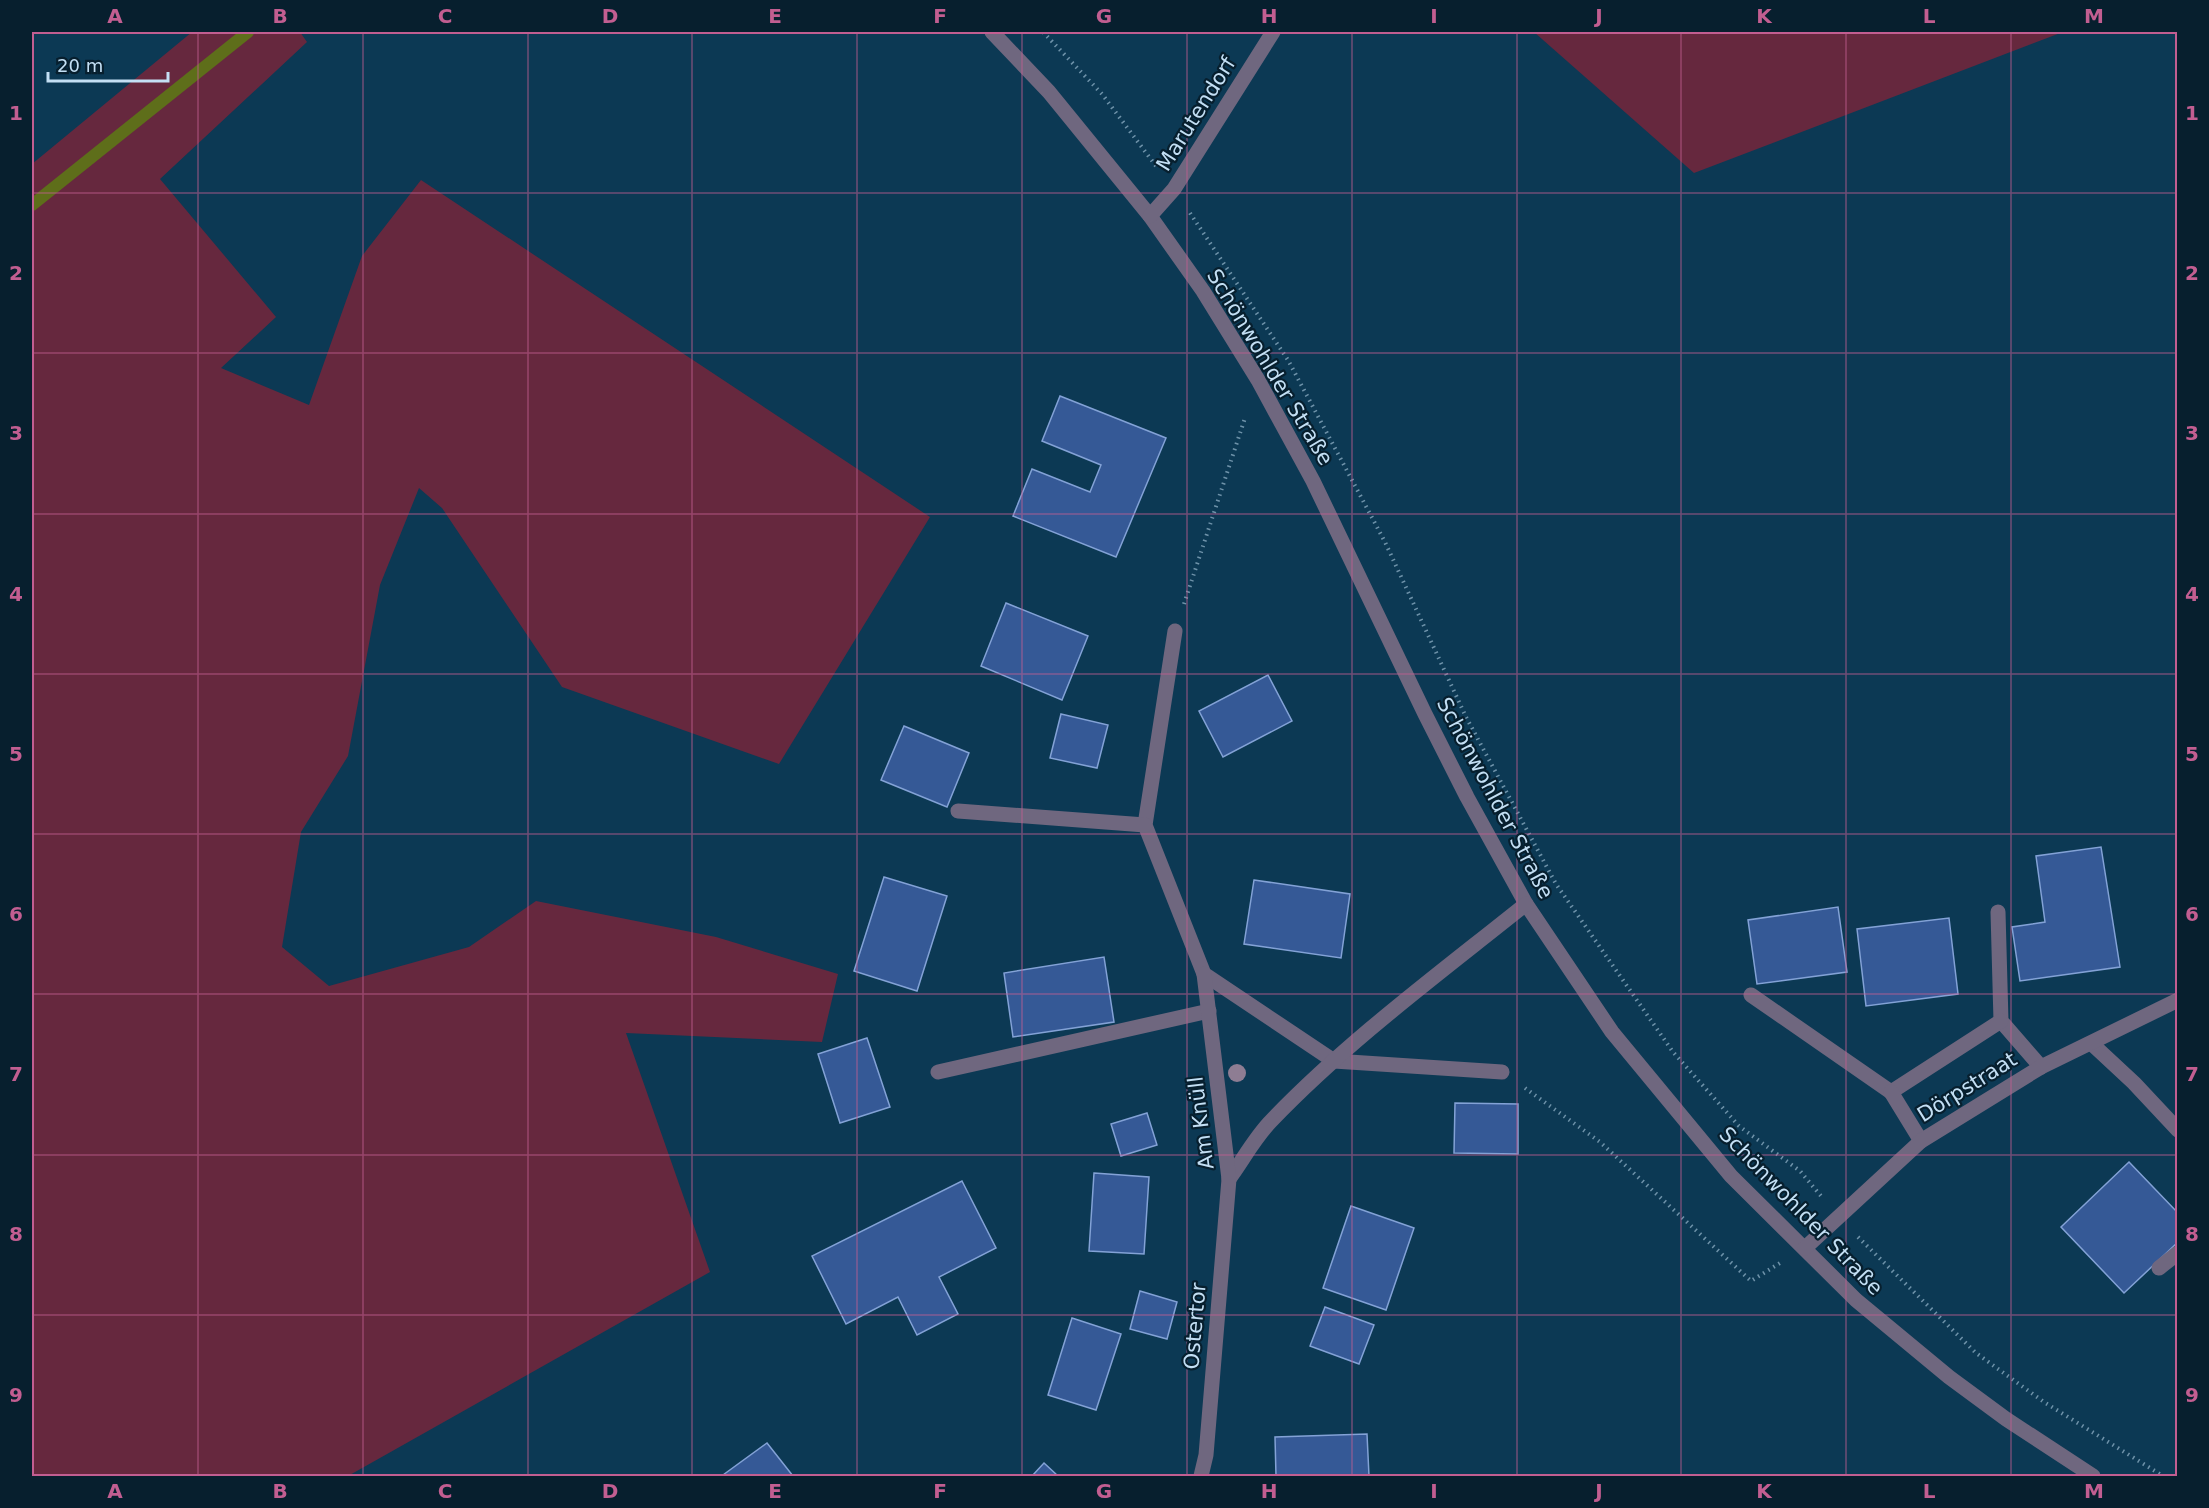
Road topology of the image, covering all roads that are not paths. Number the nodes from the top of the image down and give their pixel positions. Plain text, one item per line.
1 (992, 32) edge
2 (1273, 32) edge
3 (1150, 216) junction
4 (1175, 631) road end
5 (958, 810) dead end
6 (1144, 825) junction
7 (1526, 904) junction
8 (1998, 912) dead end
9 (1204, 974) junction
10 (1751, 995) dead end
11 (2178, 1000) edge
12 (1209, 1011) junction
13 (2001, 1021) junction
14 (2091, 1042) junction
15 (1334, 1061) junction
16 (2041, 1067) junction
17 (938, 1072) dead end
18 (1502, 1072) road end
19 (1891, 1092) junction
20 (2178, 1130) edge
21 (1921, 1141) junction
22 (1229, 1179) junction
23 (1805, 1248) junction
24 (2178, 1253) edge
25 (2159, 1268) dead end
26 (1201, 1476) edge
27 (2093, 1476) edge

1 - 3 street, Schönwohlder Straße
2 - 3 street, Marutendorf
3 - 7 street, Schönwohlder Straße
4 - 6 street
5 - 6 street
6 - 9 street, Am Knüll
7 - 15 street, Am Knüll
7 - 23 street, Schönwohlder Straße
8 - 13 street
9 - 12 street, Am Knüll
9 - 15 street
10 - 19 street
11 - 14 street, Dörpstraat
12 - 17 street
12 - 22 street, Am Knüll
13 - 16 street
13 - 19 street
14 - 16 street, Dörpstraat
14 - 20 street
15 - 18 street
15 - 22 street, Am Knüll
16 - 21 street, Dörpstraat
19 - 21 street
21 - 23 street, Dörpstraat
22 - 26 street, Ostertor
23 - 27 street, Schönwohlder Straße
24 - 25 street

